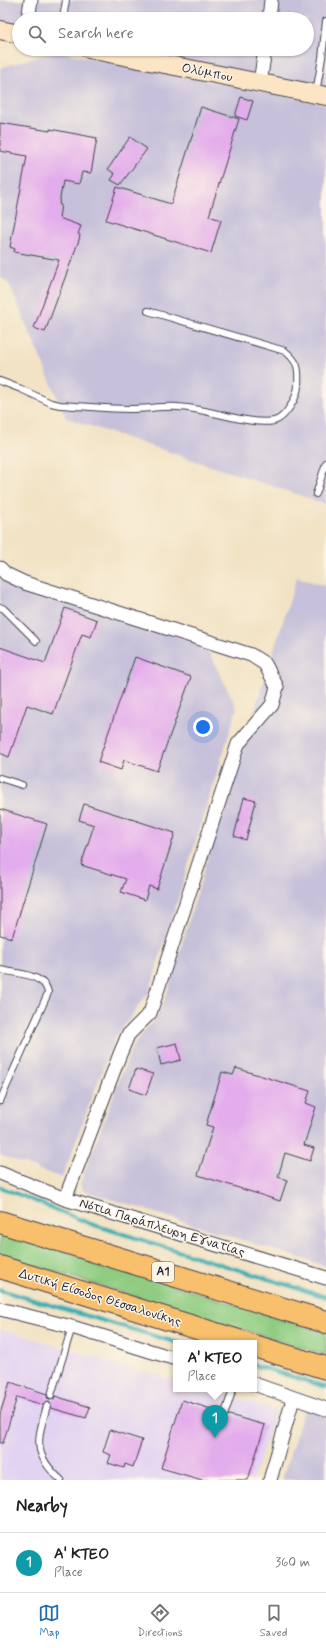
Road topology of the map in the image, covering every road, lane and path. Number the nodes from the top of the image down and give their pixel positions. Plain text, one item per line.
1 (31, 0) edge
2 (66, 0) edge
3 (271, 0) edge
4 (29, 12) edge
5 (64, 12) edge
6 (270, 12) edge
7 (326, 21) edge
8 (0, 30) edge
9 (12, 33) edge
10 (0, 41) edge
11 (12, 41) edge
12 (124, 56) edge
13 (264, 56) edge
14 (260, 83) junction
15 (321, 95) edge
16 (148, 311) dead end
17 (0, 382) edge
18 (326, 463) edge
19 (316, 494) dead end
20 (0, 568) edge
21 (0, 607) edge
22 (36, 641) dead end
23 (0, 778) edge
24 (22, 785) dead end
25 (0, 970) edge
26 (0, 1101) edge
27 (0, 1173) edge
28 (65, 1199) junction
29 (0, 1222) edge
30 (0, 1267) edge
31 (0, 1274) edge
32 (326, 1278) edge
33 (59, 1285) junction
34 (0, 1309) edge
35 (326, 1322) edge
36 (72, 1327) junction
37 (235, 1340) edge
38 (257, 1347) edge
39 (173, 1358) edge
40 (326, 1368) edge
41 (257, 1385) edge
42 (232, 1392) edge
43 (51, 1395) dead end
44 (294, 1399) junction
45 (47, 1406) dead end
46 (326, 1409) edge
47 (225, 1413) dead end
48 (61, 1480) edge
49 (270, 1480) edge

1 - 4 street
2 - 5 lane
3 - 6 street
7 - 15 lane
8 - 9 main road
10 - 11 main road
12 - 14 main road, Ολύμπου
13 - 14 street
14 - 15 main road, Ολύμπου
16 - 17 lane
18 - 19 lane
20 - 28 street
21 - 22 lane
23 - 24 lane
25 - 26 lane
27 - 28 street, Νότια Παράπλευρη Εγνατίας
28 - 32 street, Νότια Παράπλευρη Εγνατίας
29 - 35 highway, Α1
30 - 33 highway, Δυτική Είσοδος Θεσσαλονίκης
31 - 33 highway
33 - 37 highway, Δυτική Είσοδος Θεσσαλονίκης
34 - 36 street
36 - 39 street
36 - 43 lane
38 - 40 highway
41 - 44 street
42 - 47 lane
44 - 46 street
44 - 49 street
45 - 48 lane

